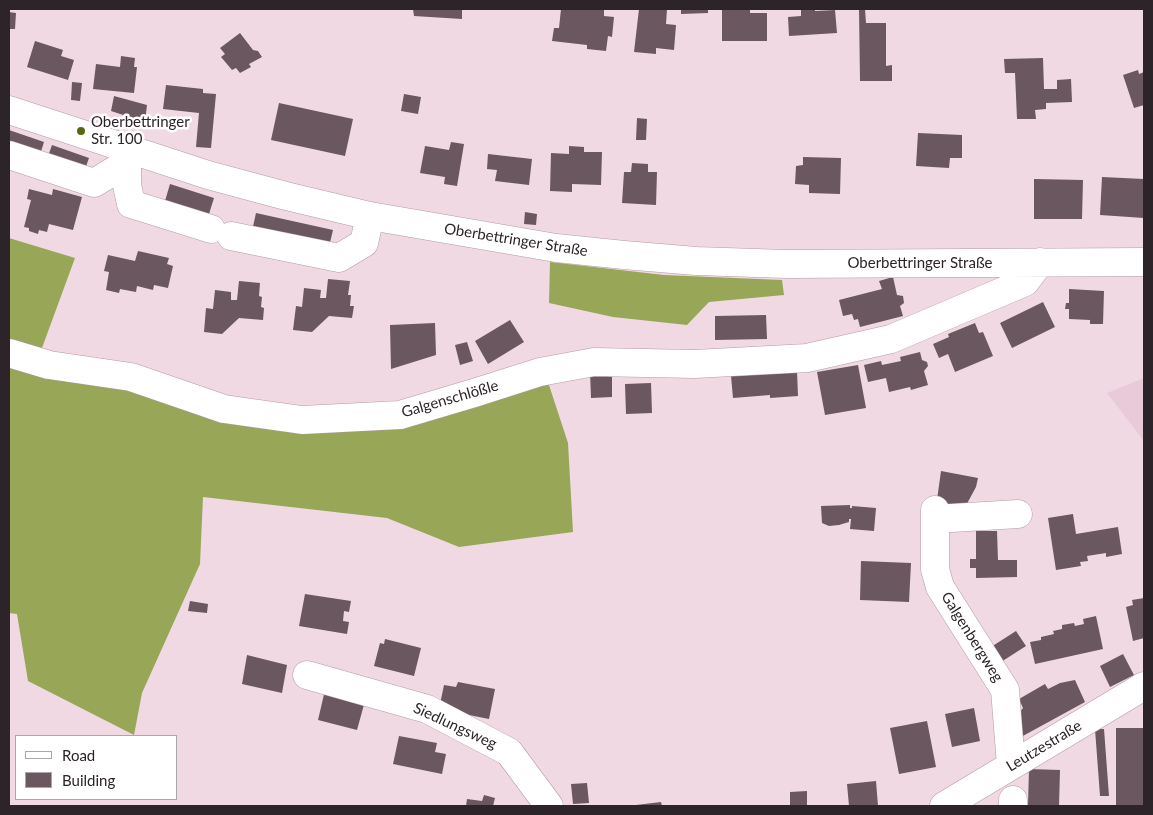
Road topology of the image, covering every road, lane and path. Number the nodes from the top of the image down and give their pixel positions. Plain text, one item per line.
1 (9, 110) edge
2 (9, 155) edge
3 (130, 157) junction
4 (370, 216) junction
5 (1040, 262) junction
6 (1144, 262) edge
7 (9, 353) edge
8 (807, 358) joint
9 (1018, 514) dead end
10 (307, 675) dead end
11 (1144, 686) edge
12 (1011, 765) junction
13 (549, 806) edge
14 (944, 806) edge

1 - 3 street, Oberbettringer Straße
2 - 3 street
3 - 4 street, Oberbettringer Straße
3 - 4 street
4 - 5 street, Oberbettringer Straße
5 - 6 street, Oberbettringer Straße
5 - 8 street, Oberbettringer Straße
7 - 8 street, Galgenschlößle
9 - 12 street, Galgenbergweg
10 - 13 street, Siedlungsweg
11 - 12 street, Leutzestraße
12 - 14 street, Leutzestraße

